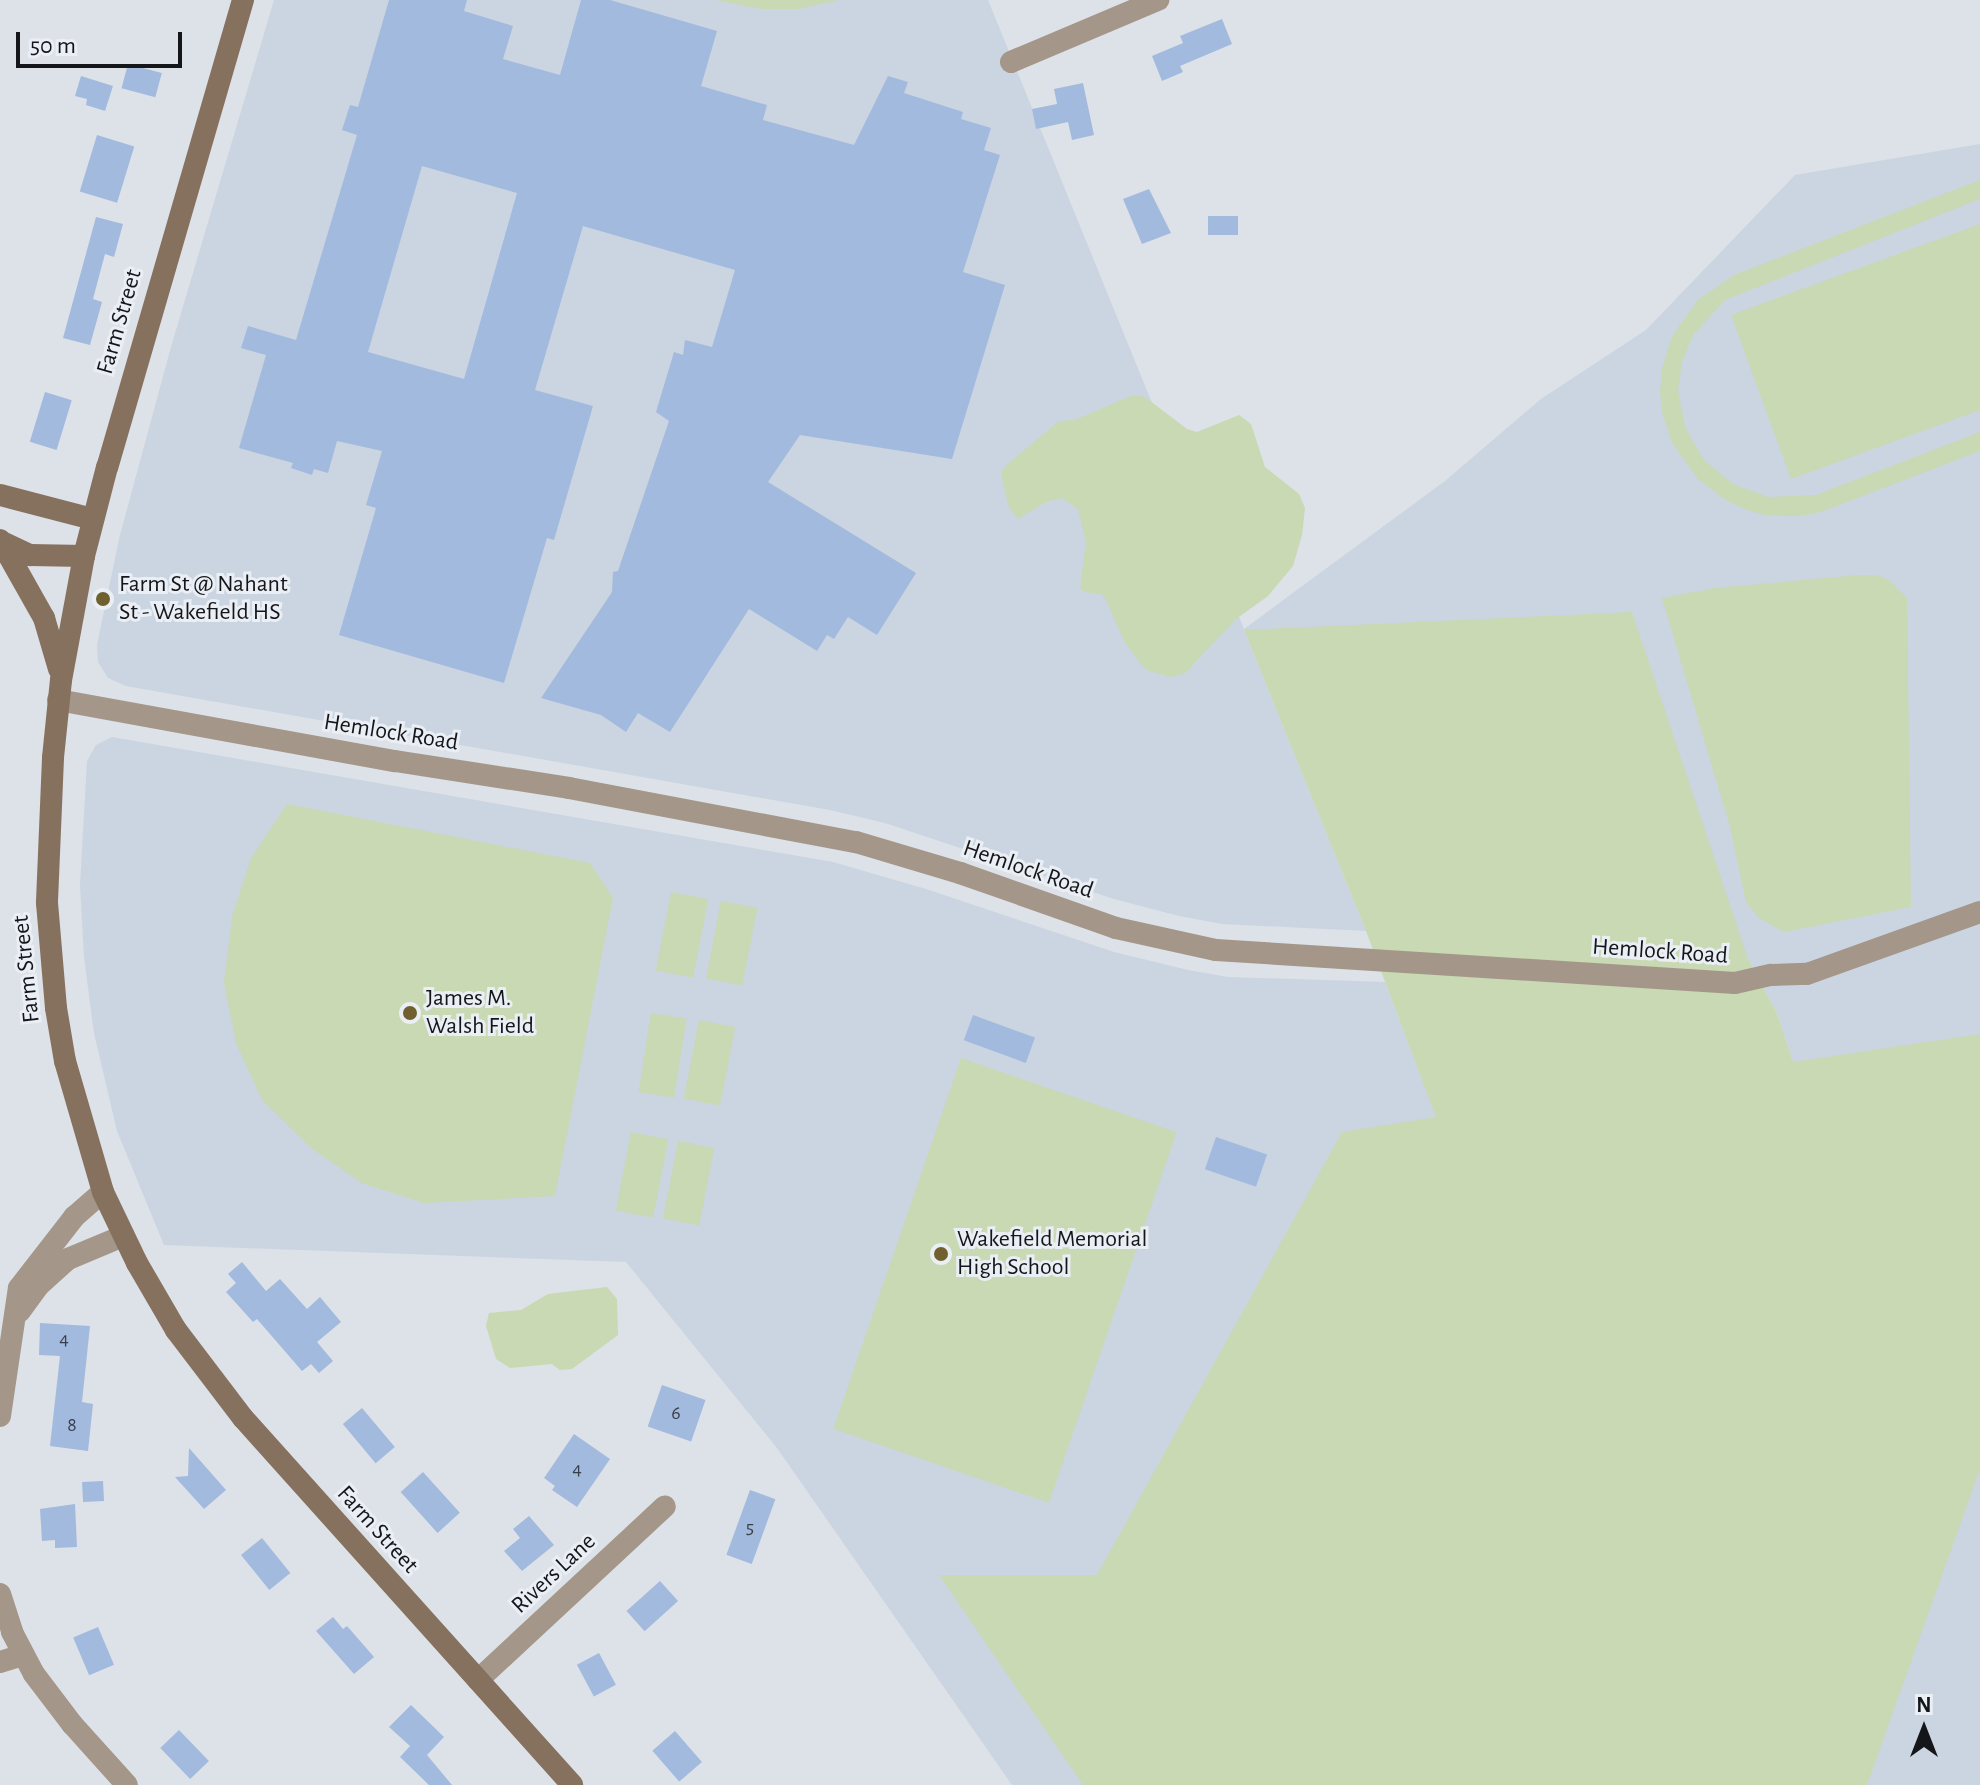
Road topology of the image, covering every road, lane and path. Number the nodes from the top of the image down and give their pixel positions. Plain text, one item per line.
1 (243, 0) edge
2 (1158, 0) edge
3 (1011, 62) dead end
4 (0, 495) edge
5 (93, 519) junction
6 (0, 540) edge
7 (84, 556) junction
8 (60, 690) junction
9 (1980, 912) edge
10 (103, 1192) junction
11 (123, 1236) junction
12 (12, 1326) junction
13 (0, 1416) edge
14 (665, 1506) dead end
15 (0, 1594) edge
16 (23, 1655) junction
17 (0, 1662) edge
18 (478, 1680) junction
19 (127, 1785) edge
20 (572, 1785) edge

1 - 5 main road, Farm Street
2 - 3 street
4 - 5 main road
5 - 7 main road, Farm Street
6 - 7 main road
6 - 8 main road
7 - 8 main road, Farm Street
8 - 9 street, Hemlock Road
8 - 10 main road, Farm Street
10 - 11 main road, Farm Street
10 - 12 street
11 - 12 street
11 - 18 main road, Farm Street
12 - 13 street
14 - 18 street, Rivers Lane
15 - 16 street
16 - 17 street
16 - 19 street
18 - 20 main road, Farm Street

